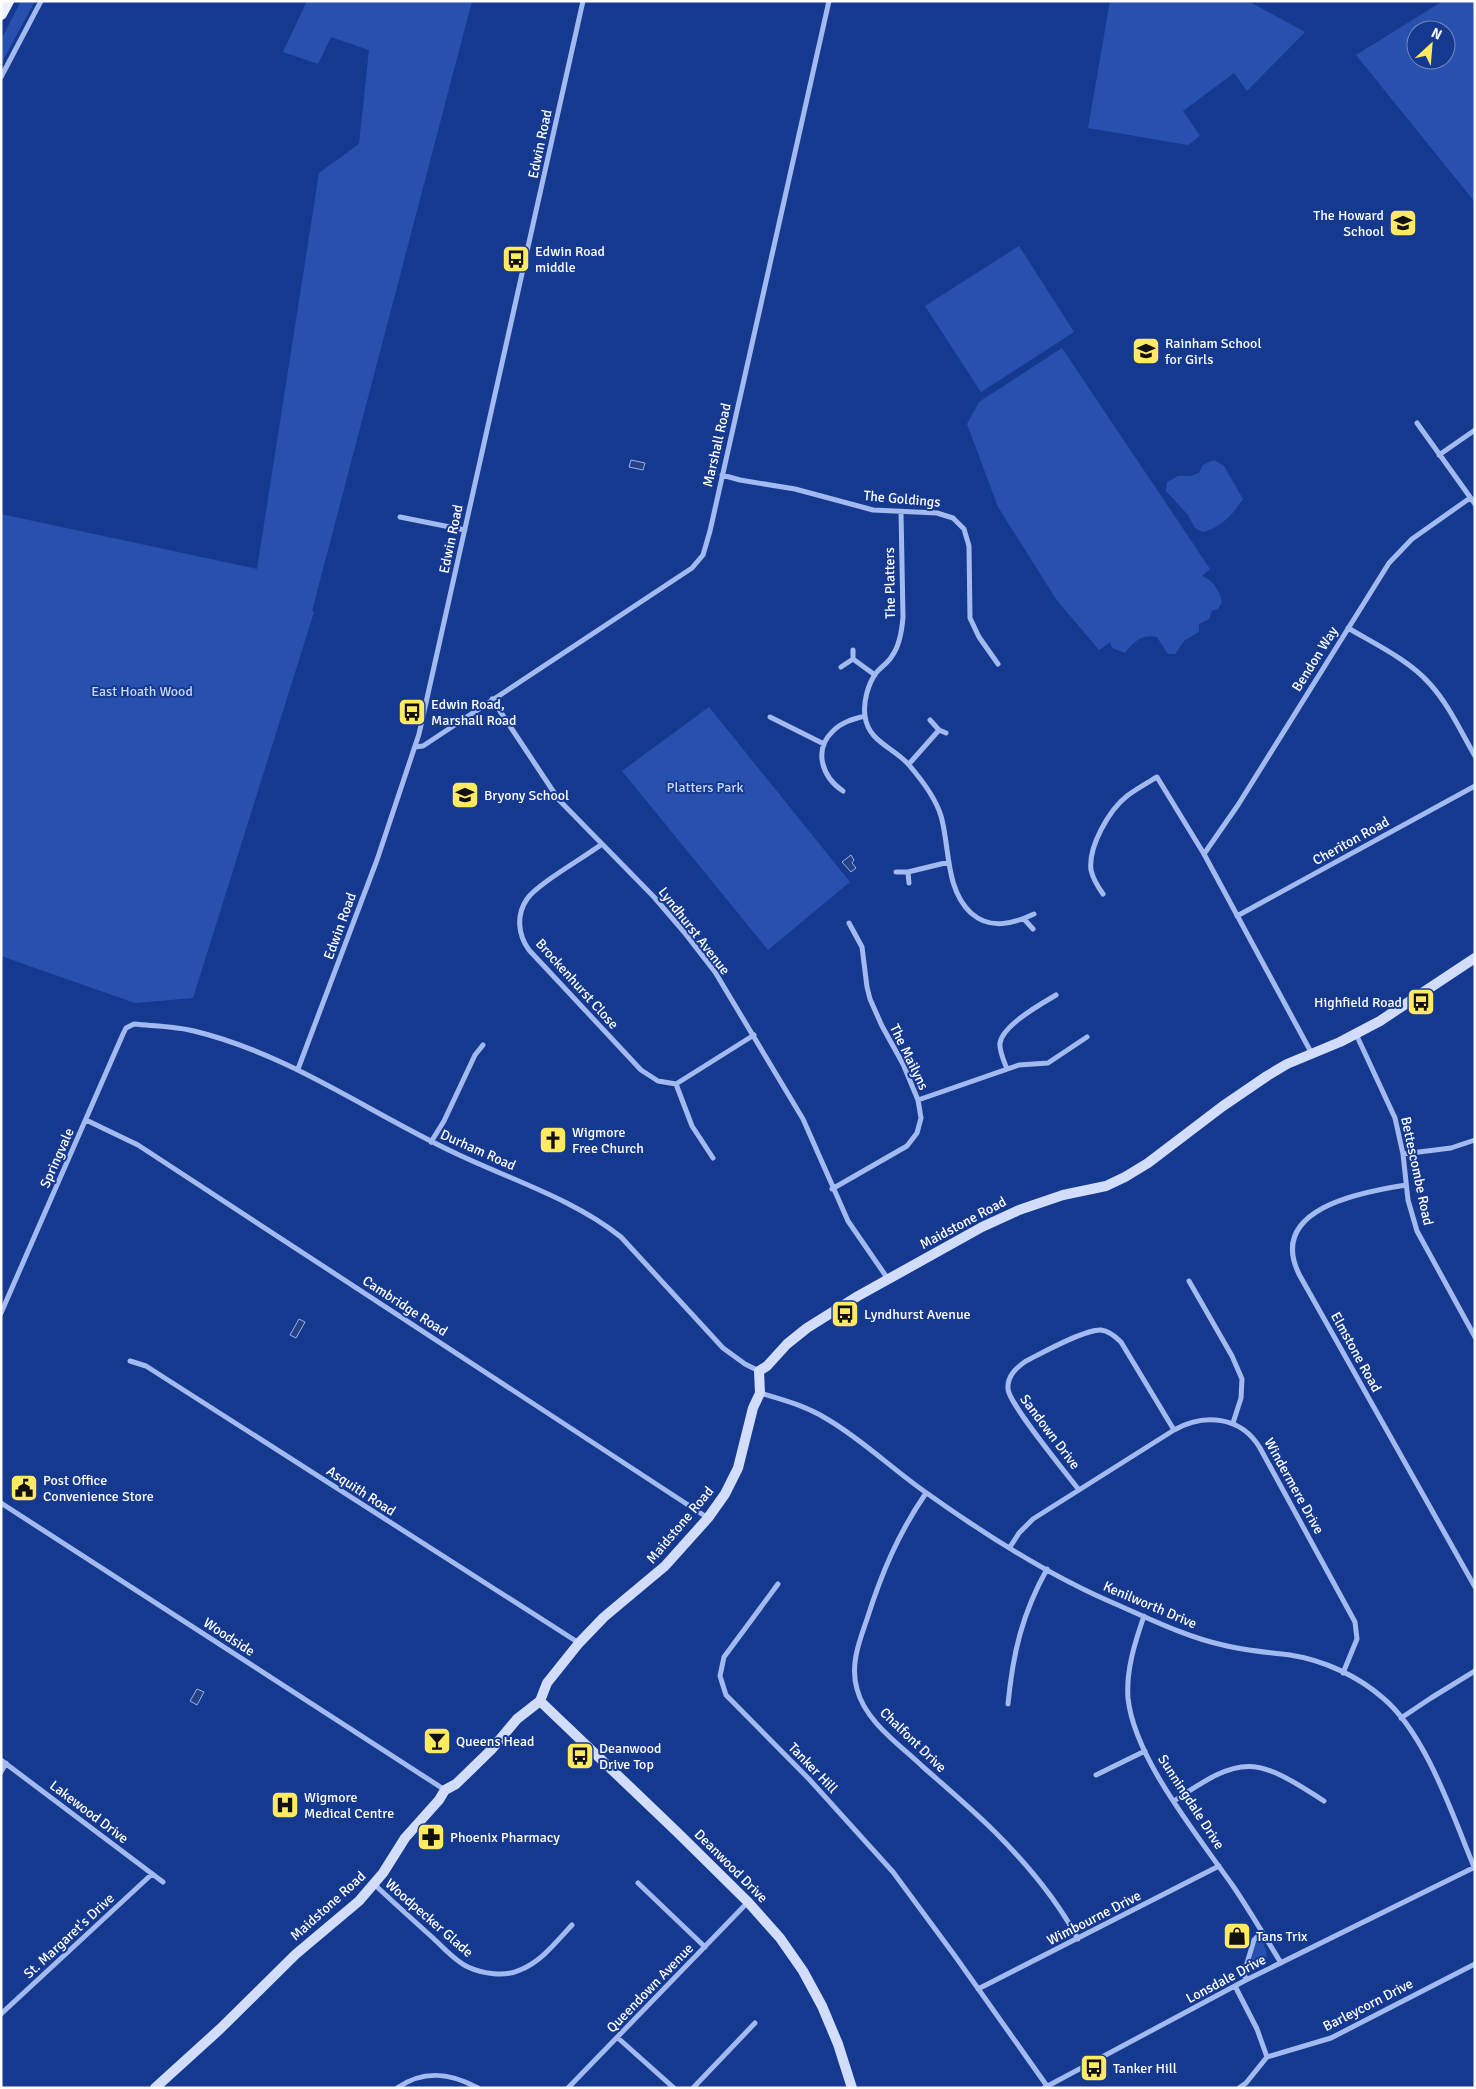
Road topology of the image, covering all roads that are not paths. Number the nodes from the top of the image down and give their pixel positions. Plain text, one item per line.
1 (8, 1) edge
2 (41, 1) edge
3 (583, 1) edge
4 (829, 1) edge
5 (1, 14) edge
6 (1, 77) edge
7 (1417, 423) dead end
8 (1475, 430) edge
9 (1439, 454) junction
10 (722, 475) junction
11 (1470, 498) junction
12 (1475, 504) edge
13 (901, 512) junction
14 (400, 517) dead end
15 (465, 530) junction
16 (1348, 628) junction
17 (854, 650) dead end
18 (853, 659) junction
19 (998, 664) dead end
20 (841, 667) dead end
21 (875, 675) junction
22 (492, 700) junction
23 (865, 716) junction
24 (770, 717) dead end
25 (930, 720) dead end
26 (939, 730) junction
27 (946, 733) dead end
28 (824, 744) junction
29 (415, 747) junction
30 (1475, 756) edge
31 (909, 764) junction
32 (1475, 786) edge
33 (843, 791) dead end
34 (602, 844) junction
35 (1204, 854) junction
36 (949, 862) junction
37 (896, 872) dead end
38 (908, 872) junction
39 (909, 884) dead end
40 (1103, 894) dead end
41 (1034, 914) dead end
42 (1237, 916) junction
43 (1024, 919) junction
44 (849, 923) dead end
45 (1032, 929) dead end
46 (1475, 958) edge
47 (1056, 995) dead end
48 (143, 1025) joint
49 (1356, 1034) junction
50 (754, 1035) junction
51 (1087, 1037) dead end
52 (483, 1045) dead end
53 (1312, 1054) junction
54 (298, 1069) junction
55 (1007, 1069) junction
56 (676, 1084) junction
57 (918, 1100) junction
58 (86, 1120) junction
59 (1475, 1140) edge
60 (431, 1142) junction
61 (1403, 1154) junction
62 (713, 1158) dead end
63 (1406, 1185) junction
64 (832, 1188) junction
65 (888, 1279) junction
66 (1190, 1281) dead end
67 (2, 1312) edge
68 (1475, 1337) edge
69 (130, 1362) dead end
70 (758, 1371) junction
71 (760, 1392) junction
72 (1233, 1423) junction
73 (1174, 1430) junction
74 (1079, 1490) junction
75 (926, 1493) junction
76 (1, 1503) edge
77 (708, 1518) junction
78 (1010, 1547) junction
79 (1047, 1569) junction
80 (778, 1584) dead end
81 (1475, 1587) edge
82 (1144, 1616) junction
83 (579, 1642) junction
84 (1475, 1671) edge
85 (1343, 1673) junction
86 (540, 1701) junction
87 (1008, 1704) dead end
88 (1401, 1718) junction
89 (1145, 1751) junction
90 (4, 1762) edge
91 (1, 1772) edge
92 (1096, 1775) dead end
93 (445, 1790) junction
94 (1174, 1801) junction
95 (1324, 1801) dead end
96 (1219, 1866) junction
97 (1474, 1867) edge
98 (152, 1874) junction
99 (162, 1882) dead end
100 (638, 1883) dead end
101 (374, 1884) junction
102 (748, 1902) junction
103 (572, 1925) dead end
104 (1262, 1932) junction
105 (1078, 1939) junction
106 (705, 1947) junction
107 (1281, 1963) junction
108 (1475, 1964) edge
109 (1246, 1980) junction
110 (1235, 1986) junction
111 (978, 1989) junction
112 (1, 2014) edge
113 (756, 2024) dead end
114 (618, 2038) junction
115 (1267, 2057) junction
116 (1045, 2087) edge
117 (155, 2088) edge
118 (397, 2088) edge
119 (478, 2088) edge
120 (568, 2088) edge
121 (674, 2088) edge
122 (693, 2088) edge
123 (852, 2088) edge
124 (1239, 2088) edge

1 - 5 main road
2 - 6 street
3 - 15 street, Edwin Road
4 - 10 street, Marshall Road
7 - 9 street
8 - 9 street
9 - 11 street
10 - 13 street, The Goldings
10 - 22 street, Marshall Road
11 - 12 street
11 - 16 street, Bendon Way
13 - 19 street, The Goldings
13 - 21 street, The Platters
14 - 15 street
15 - 29 street, Edwin Road
16 - 30 street
16 - 35 street, Bendon Way
17 - 18 street
18 - 20 street
18 - 21 street
21 - 23 street, The Platters
22 - 29 street, Marshall Road
22 - 34 street, Lyndhurst Avenue
23 - 28 street
23 - 31 street
24 - 28 street
25 - 26 street
26 - 27 street
26 - 31 street
28 - 33 street
29 - 54 street, Edwin Road
31 - 36 street
32 - 42 street, Cheriton Road
34 - 50 street, Lyndhurst Avenue
34 - 56 street, Brockenhurst Close
35 - 40 street
35 - 42 street
36 - 38 street
36 - 43 street
37 - 38 street
38 - 39 street
41 - 43 street
42 - 53 street
43 - 45 street
44 - 57 street, The Mailyns
46 - 49 street, Maidstone Road
47 - 55 street
48 - 54 street, Durham Road
48 - 58 street, Springvale
49 - 53 street, Maidstone Road
49 - 61 street, Bettescombe Road
50 - 56 street
50 - 64 street, Lyndhurst Avenue
51 - 55 street
52 - 60 street
53 - 65 street, Maidstone Road
54 - 60 street, Durham Road
55 - 57 street
56 - 62 street
57 - 64 street, The Mailyns
58 - 67 street, Springvale
58 - 77 street, Cambridge Road
59 - 61 street
60 - 70 street, Durham Road
61 - 63 street, Bettescombe Road
63 - 68 street, Bettescombe Road
63 - 81 street, Elmstone Road
64 - 65 street, Lyndhurst Avenue
65 - 70 street, Maidstone Road
66 - 72 street
69 - 83 street, Asquith Road
70 - 71 street, Maidstone Road
71 - 75 street, Kenilworth Drive
71 - 77 street, Maidstone Road
72 - 73 street, Windermere Drive
72 - 85 street, Windermere Drive
73 - 74 street, Windermere Drive
73 - 74 street, Sandown Drive
74 - 78 street, Windermere Drive
75 - 78 street, Kenilworth Drive
75 - 105 street, Chalfont Drive
76 - 93 street, Woodside
77 - 83 street, Maidstone Road
78 - 79 street, Kenilworth Drive
79 - 82 street, Kenilworth Drive
79 - 87 street
80 - 111 street, Tanker Hill
82 - 85 street, Kenilworth Drive
82 - 89 street, Sunningdale Drive
83 - 86 street, Maidstone Road
84 - 88 street
85 - 88 street, Kenilworth Drive
86 - 93 street, Maidstone Road
86 - 102 street, Deanwood Drive
88 - 97 street, Kenilworth Drive
89 - 92 street
89 - 94 street, Sunningdale Drive
90 - 91 street
90 - 98 street, Lakewood Drive
93 - 101 street, Maidstone Road
94 - 95 street
94 - 96 street, Sunningdale Drive
96 - 104 street, Sunningdale Drive
96 - 105 street, Wimbourne Drive
97 - 107 street, Lonsdale Drive
98 - 99 street, Lakewood Drive
98 - 112 street, St. Margaret's Drive
100 - 106 street
101 - 103 street, Woodpecker Glade
101 - 117 street, Maidstone Road
102 - 106 street, Queendown Avenue
102 - 123 street, Deanwood Drive
104 - 107 street, Sunningdale Drive
104 - 109 street
105 - 111 street, Wimbourne Drive
106 - 114 street, Queendown Avenue
107 - 109 street, Lonsdale Drive
108 - 115 street, Barleycorn Drive
109 - 110 street, Lonsdale Drive
110 - 115 street
110 - 116 street, Lonsdale Drive
111 - 116 street, Tanker Hill
113 - 122 street
114 - 120 street, Queendown Avenue
114 - 121 street
115 - 124 street
118 - 119 street

